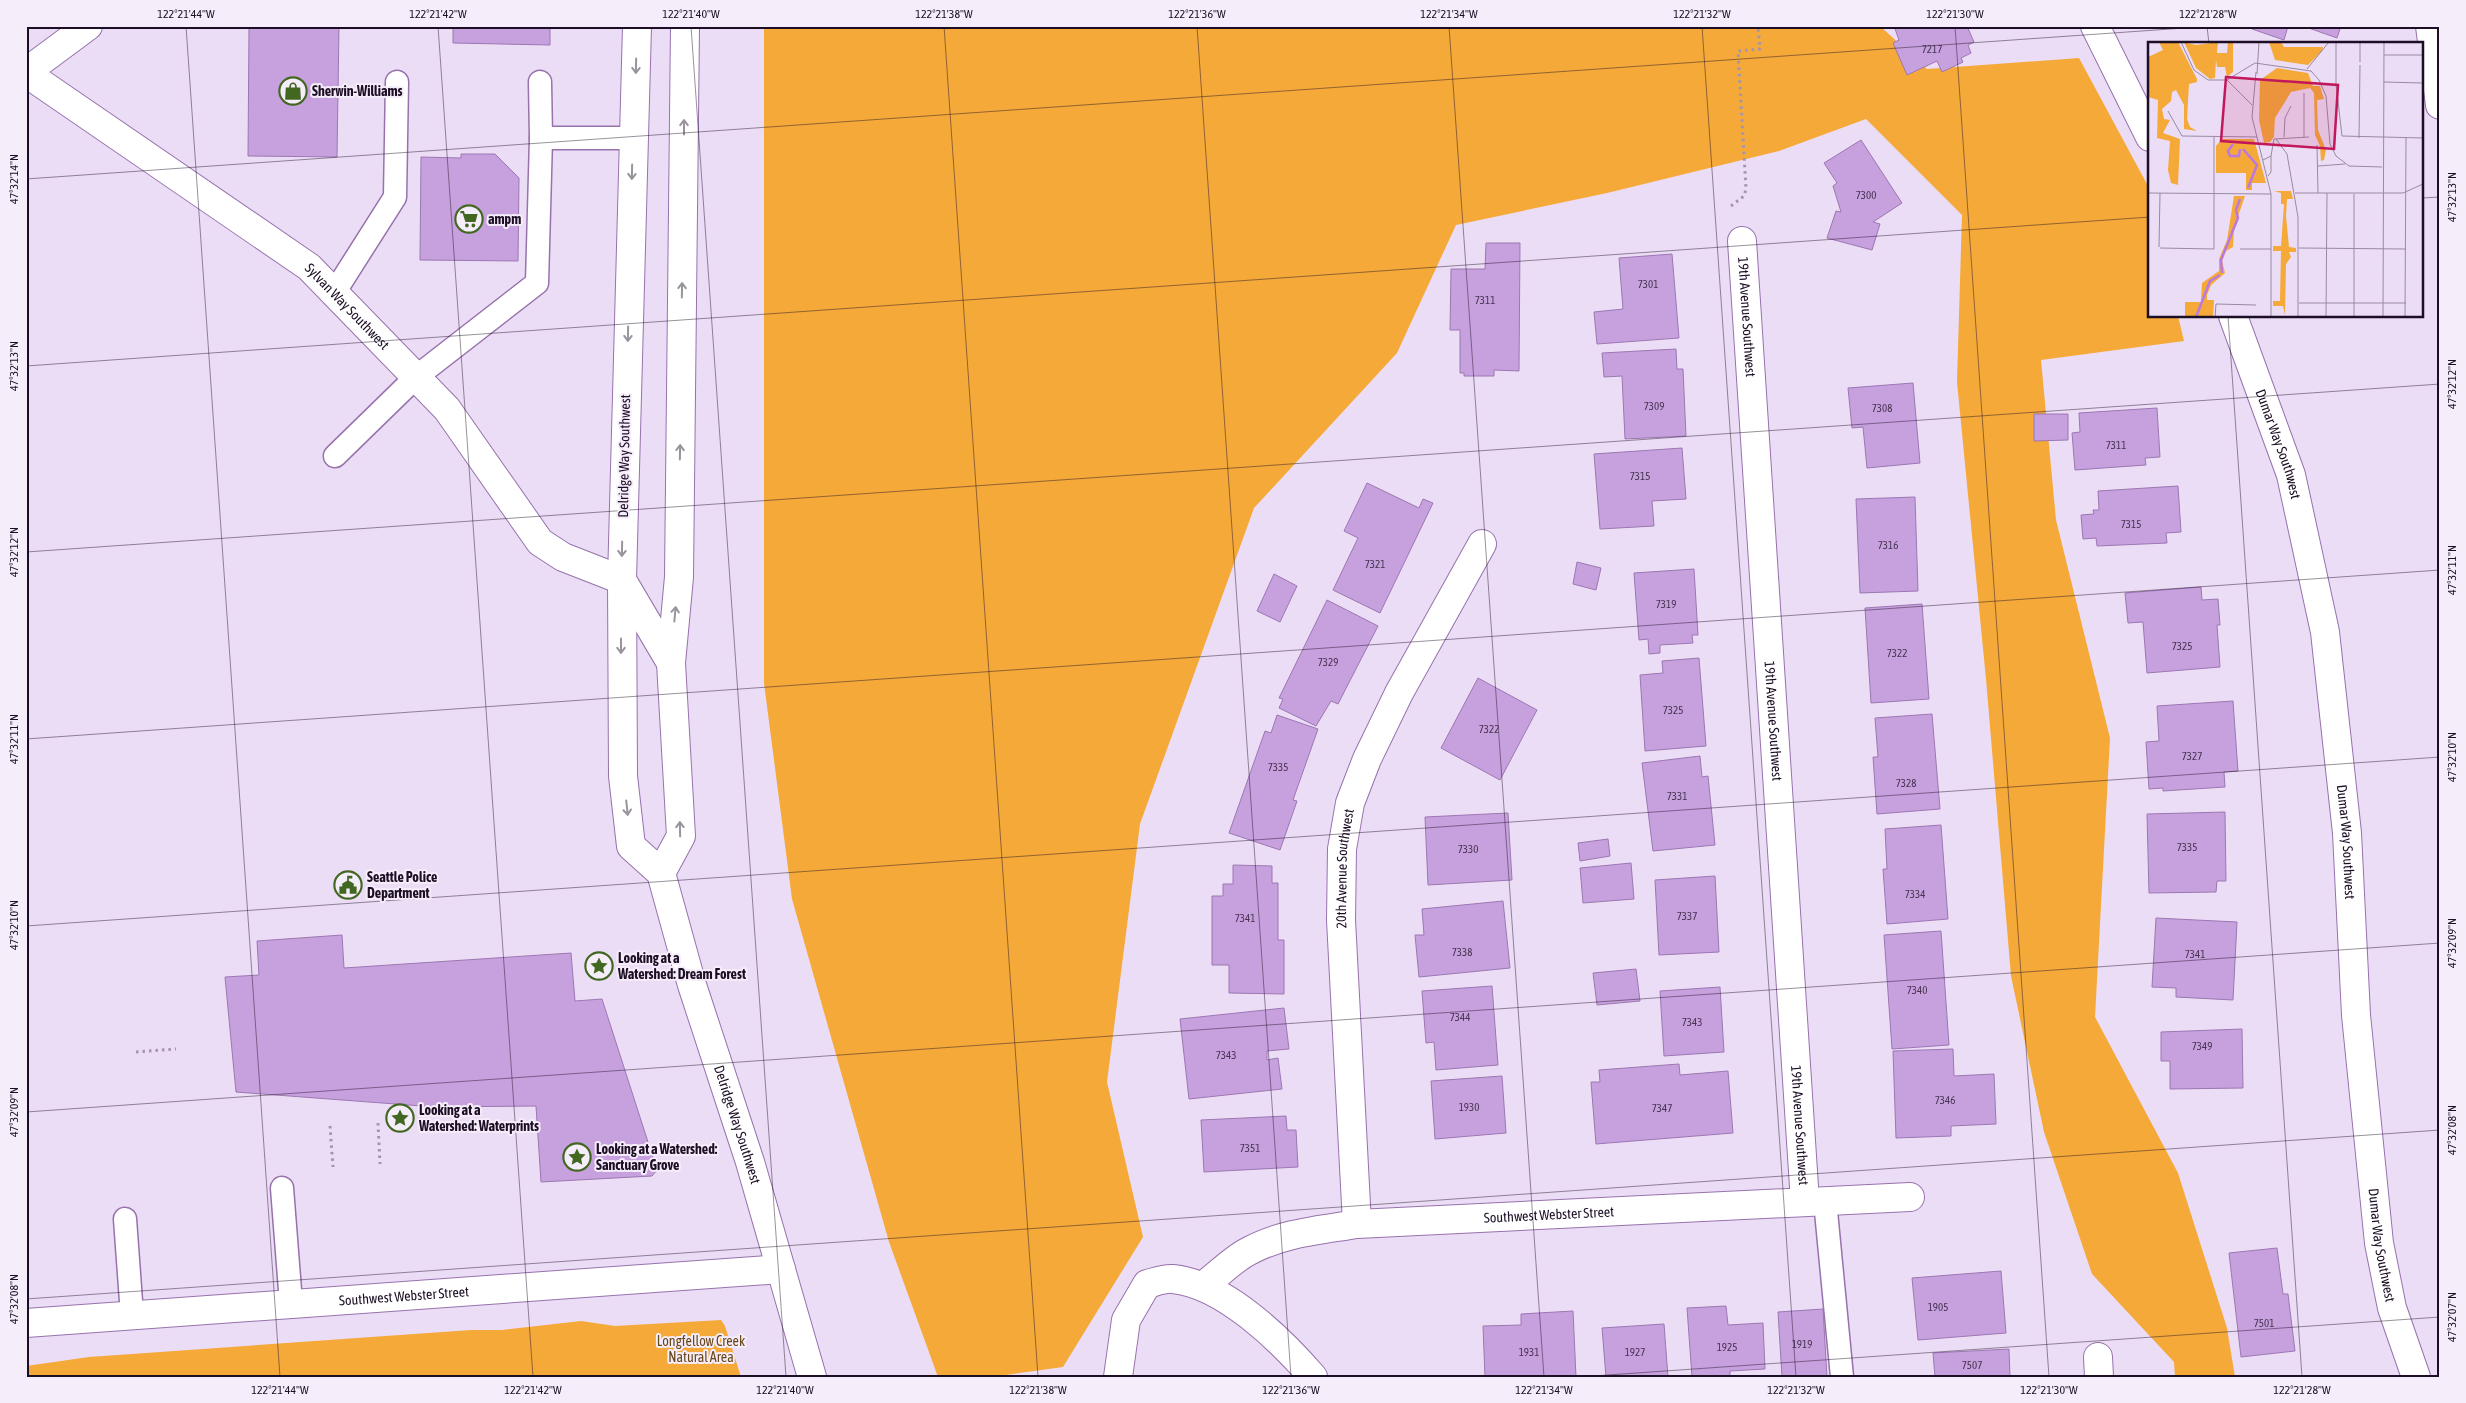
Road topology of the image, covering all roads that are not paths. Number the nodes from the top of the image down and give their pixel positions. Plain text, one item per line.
1 (88, 26) edge
2 (637, 26) edge
3 (685, 26) edge
4 (2095, 26) edge
5 (2430, 26) edge
6 (26, 73) edge
7 (397, 82) dead end
8 (540, 82) dead end
9 (2440, 105) edge
10 (2148, 133) edge
11 (541, 138) junction
12 (632, 138) junction
13 (1742, 241) dead end
14 (334, 293) junction
15 (2234, 318) edge
16 (416, 377) junction
17 (334, 456) dead end
18 (1482, 544) dead end
19 (622, 580) junction
20 (671, 663) junction
21 (661, 872) junction
22 (282, 1188) dead end
23 (1910, 1197) dead end
24 (1815, 1201) junction
25 (125, 1219) dead end
26 (1357, 1224) junction
27 (781, 1268) junction
28 (1203, 1286) junction
29 (290, 1304) junction
30 (132, 1315) junction
31 (26, 1323) edge
32 (812, 1377) edge
33 (1118, 1377) edge
34 (1313, 1377) edge
35 (1842, 1377) edge
36 (2416, 1377) edge

1 - 6 street
2 -> 12 street, Delridge Way Southwest
20 -> 3 street
4 - 10 street
5 - 9 street
6 - 14 street, Sylvan Way Southwest
7 - 14 lane
8 - 11 lane
11 - 12 lane
11 - 16 lane
12 -> 19 street, Delridge Way Southwest
13 - 24 street, 19th Avenue Southwest
14 - 16 street, Sylvan Way Southwest
15 - 36 street, Dumar Way Southwest
16 - 17 lane
16 - 19 street, Sylvan Way Southwest
18 - 26 street, 20th Avenue Southwest
19 - 20 street
19 -> 21 street, Delridge Way Southwest
21 -> 20 street
21 - 27 street, Delridge Way Southwest
22 - 29 lane
23 - 24 street, Southwest Webster Street
24 - 26 street, Southwest Webster Street
24 - 35 lane
25 - 30 lane
26 - 28 street, Southwest Webster Street
27 - 29 street, Southwest Webster Street
27 - 32 street, Delridge Way Southwest
28 - 33 street
28 - 34 street
29 - 30 street, Southwest Webster Street
30 - 31 street, Southwest Webster Street

